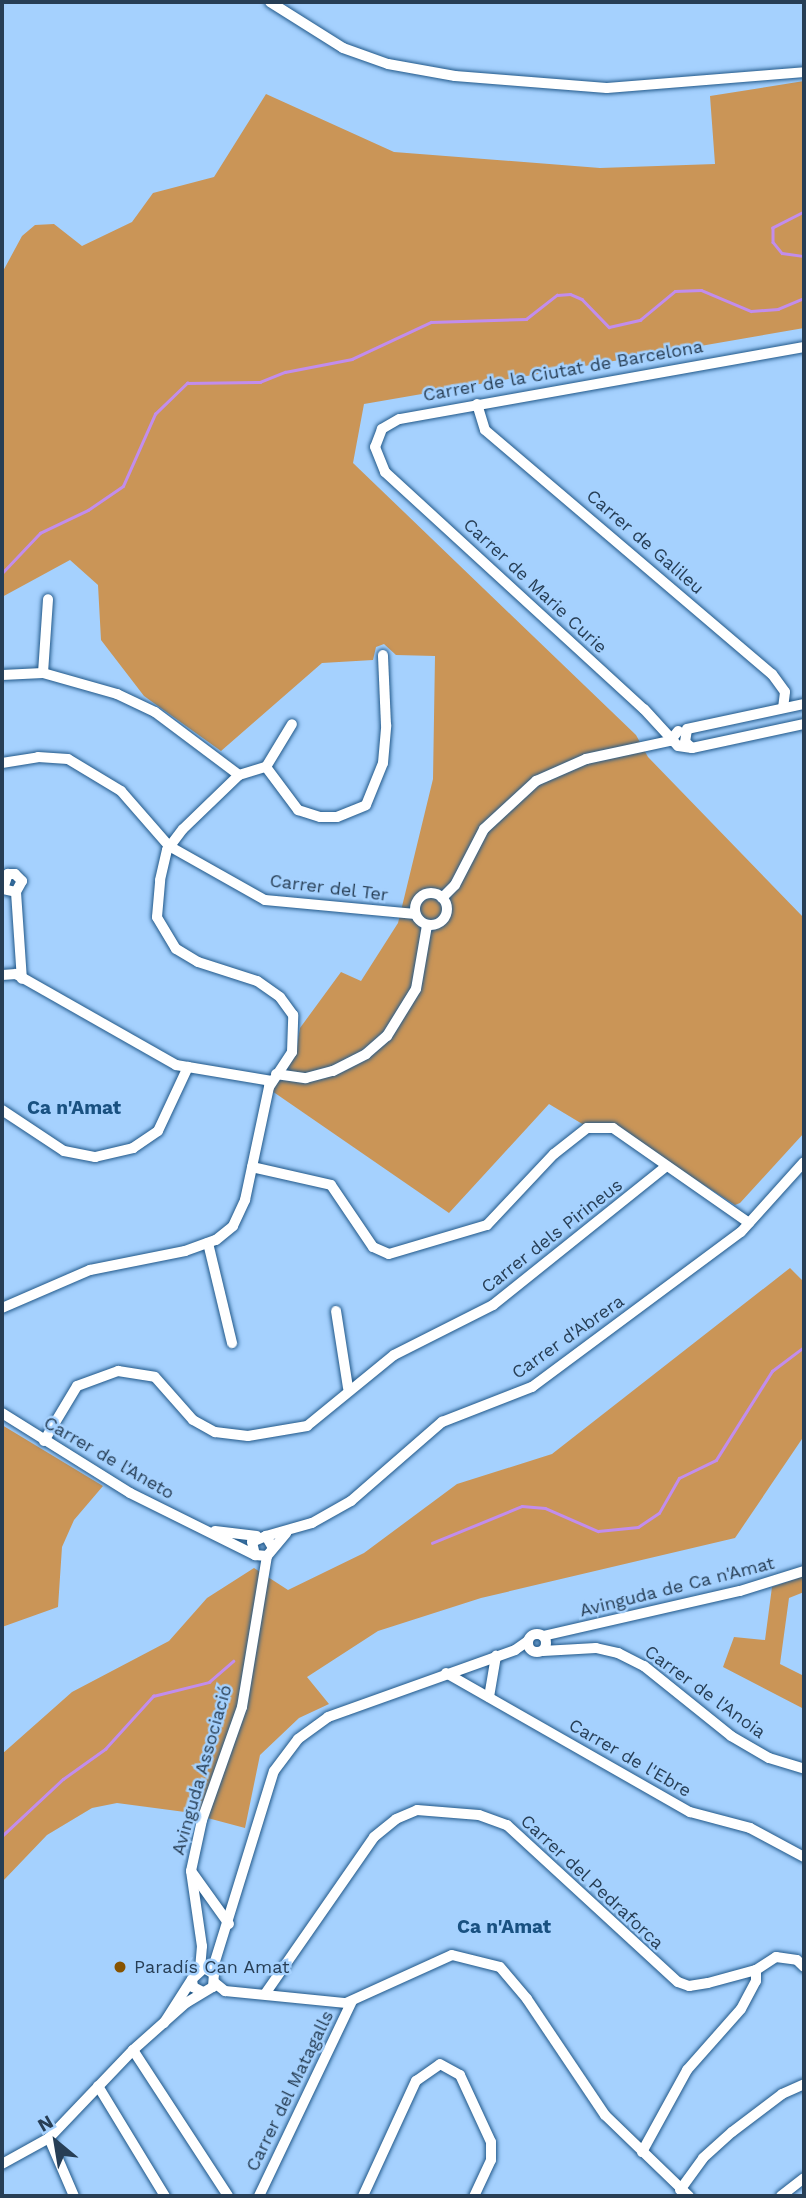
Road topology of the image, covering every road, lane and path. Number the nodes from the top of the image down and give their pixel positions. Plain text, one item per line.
1 (270, 2) edge
2 (804, 72) edge
3 (804, 346) edge
4 (477, 404) junction
5 (388, 475) joint
6 (48, 599) dead end
7 (383, 655) dead end
8 (43, 673) junction
9 (2, 675) edge
10 (804, 704) edge
11 (783, 708) junction
12 (292, 723) dead end
13 (659, 724) junction
14 (804, 724) edge
15 (682, 730) junction
16 (670, 741) junction
17 (692, 748) junction
18 (2, 763) edge
19 (266, 767) junction
20 (239, 775) junction
21 (169, 846) junction
22 (16, 892) dead end
23 (442, 898) junction
24 (415, 914) junction
25 (428, 925) junction
26 (2, 975) edge
27 (22, 979) junction
28 (188, 1067) junction
29 (274, 1077) junction
30 (2, 1111) edge
31 (804, 1162) edge
32 (252, 1167) junction
33 (665, 1167) junction
34 (749, 1223) junction
35 (208, 1243) junction
36 (2, 1308) edge
37 (335, 1311) dead end
38 (232, 1343) dead end
39 (348, 1388) junction
40 (2, 1413) edge
41 (44, 1441) junction
42 (294, 1528) junction
43 (202, 1529) junction
44 (262, 1536) junction
45 (265, 1553) junction
46 (804, 1572) edge
47 (538, 1645) junction
48 (496, 1656) junction
49 (446, 1673) junction
50 (489, 1696) junction
51 (804, 1769) edge
52 (804, 1857) edge
53 (191, 1871) junction
54 (215, 1903) junction
55 (234, 1906) junction
56 (229, 1924) junction
57 (804, 1967) edge
58 (200, 1968) junction
59 (756, 1970) junction
60 (212, 1971) junction
61 (215, 1983) junction
62 (196, 1986) junction
63 (265, 1994) junction
64 (352, 2001) junction
65 (164, 2026) junction
66 (133, 2050) junction
67 (804, 2084) edge
68 (98, 2086) junction
69 (49, 2138) junction
70 (642, 2152) junction
71 (2, 2164) edge
72 (804, 2178) edge
73 (685, 2193) edge
74 (74, 2196) edge
75 (165, 2196) edge
76 (228, 2196) edge
77 (259, 2196) edge
78 (363, 2196) edge
79 (474, 2196) edge
80 (781, 2196) edge

1 - 2 street
3 - 4 street, Carrer de la Ciutat de Barcelona
4 - 5 street, Carrer de la Ciutat de Barcelona
4 - 11 street, Carrer de Galileu
5 - 13 street, Carrer de Marie Curie
6 - 8 street
7 - 19 street
8 - 9 street
8 - 20 street
10 - 11 street
11 - 15 street
12 - 19 street
13 - 15 street, Carrer de Marie Curie
13 - 16 street, Carrer de Marie Curie
14 - 17 street
15 - 16 street
15 - 17 street
16 - 17 street
16 - 23 street
18 - 21 street, Carrer del Ter
19 - 20 street
20 - 21 street
21 - 24 street, Carrer del Ter
21 - 29 street
22 - 27 street
23 - 24 street
23 - 25 street
24 - 25 street
25 - 29 street
26 - 27 street
27 - 28 street
28 - 29 street
28 - 30 street
29 - 32 street
31 - 34 street, Carrer d'Abrera
32 - 33 street
32 - 35 street
33 - 34 street
33 - 39 street, Carrer dels Pirineus
34 - 42 street, Carrer d'Abrera
35 - 36 street
35 - 38 street
37 - 39 street
39 - 41 street, Carrer dels Pirineus
40 - 41 street, Carrer de l'Aneto
41 - 43 street, Carrer de l'Aneto
42 - 44 street, Carrer d'Abrera
42 - 45 street, Carrer d'Abrera
43 - 44 street, Carrer de l'Aneto
43 - 45 street, Carrer de l'Aneto
44 - 45 street
44 - 45 street, Avinguda Associació
45 - 53 street, Avinguda Associació
46 - 47 street, Avinguda de Ca n'Amat
47 - 48 street
47 - 51 street, Carrer de l'Anoia
48 - 49 street
48 - 50 street
49 - 50 street, Carrer de l'Ebre
49 - 55 street
50 - 52 street, Carrer de l'Ebre
53 - 54 street, Avinguda Associació
53 - 58 street
54 - 55 street
54 - 56 street, Avinguda Associació
55 - 56 street
56 - 60 street
57 - 59 street, Carrer del Pedraforca
58 - 60 street
58 - 62 street
59 - 63 street, Carrer del Pedraforca
59 - 70 street
60 - 61 street
61 - 62 street
61 - 63 street
62 - 65 street
62 - 65 street
63 - 64 street
64 - 70 street
64 - 77 street, Carrer del Matagalls
65 - 66 street
66 - 68 street
66 - 76 street
67 - 73 street
68 - 69 street
68 - 75 street
69 - 71 street
69 - 74 street
70 - 73 street
72 - 80 street
78 - 79 street

